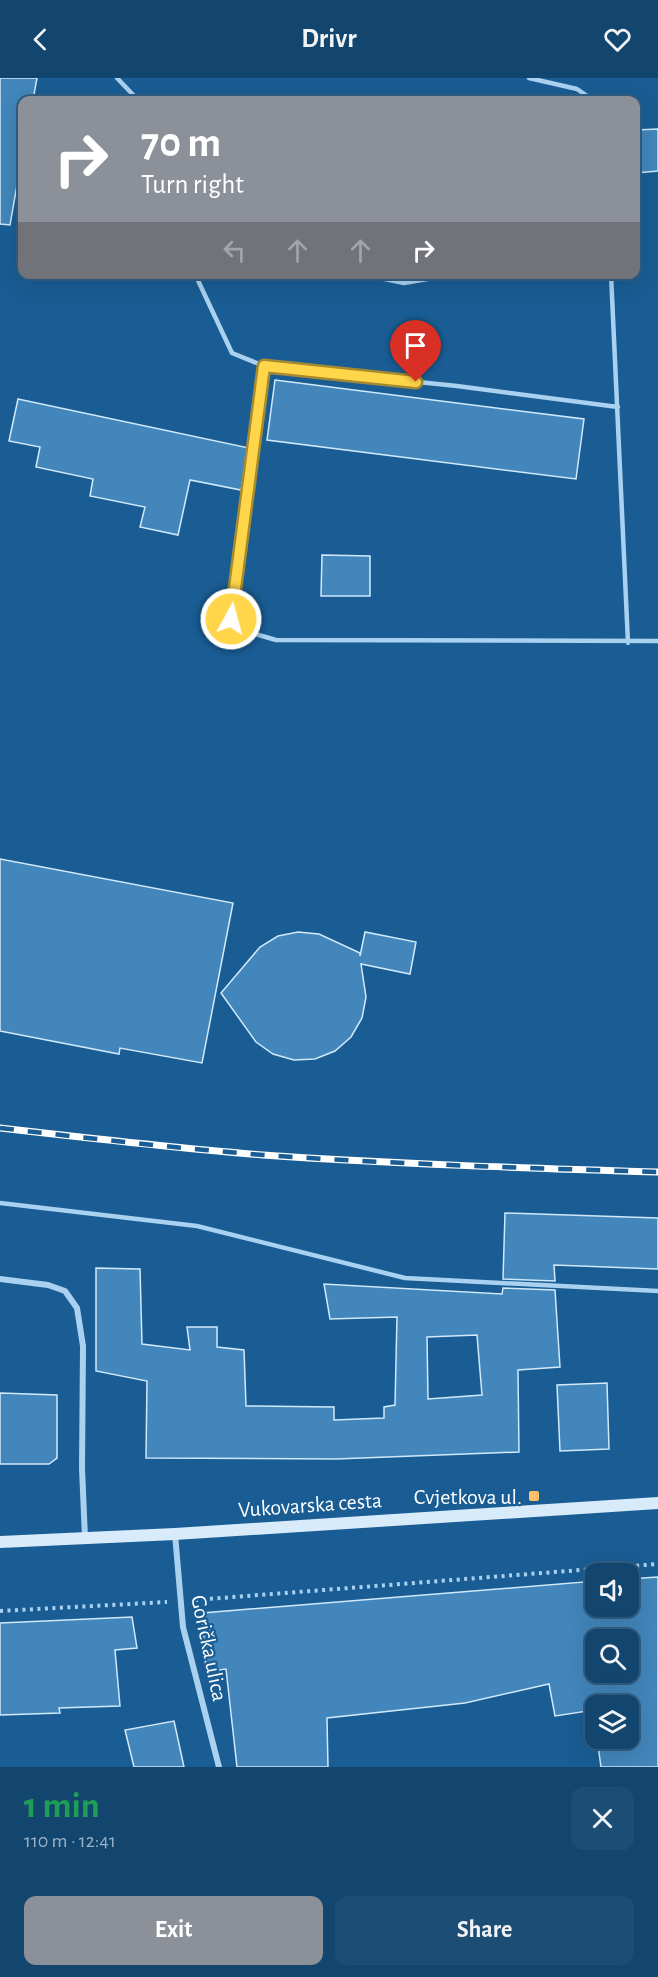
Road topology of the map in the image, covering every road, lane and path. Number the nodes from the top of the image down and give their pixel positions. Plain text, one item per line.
1 (117, 78) edge
2 (529, 78) edge
3 (134, 96) edge
4 (587, 96) edge
5 (197, 279) edge
6 (385, 279) edge
7 (427, 279) edge
8 (611, 279) edge
9 (264, 366) junction
10 (618, 407) junction
11 (658, 641) edge
12 (628, 643) junction
13 (0, 1203) edge
14 (0, 1279) edge
15 (658, 1291) edge
16 (658, 1503) edge
17 (175, 1534) junction
18 (85, 1539) junction
19 (0, 1542) edge
20 (658, 1564) edge
21 (179, 1601) junction
22 (0, 1611) edge
23 (219, 1767) edge

1 - 3 lane
2 - 4 lane
5 - 9 lane
6 - 7 lane
8 - 10 lane
9 - 10 lane
9 - 12 lane
10 - 12 lane
11 - 12 lane
13 - 15 lane
14 - 18 street
16 - 17 main road, Vukovarska cesta
17 - 18 main road, Vukovarska cesta
17 - 21 street, Gorička ulica
18 - 19 main road, Vukovarska cesta
20 - 21 path
21 - 22 path
21 - 23 street, Gorička ulica

